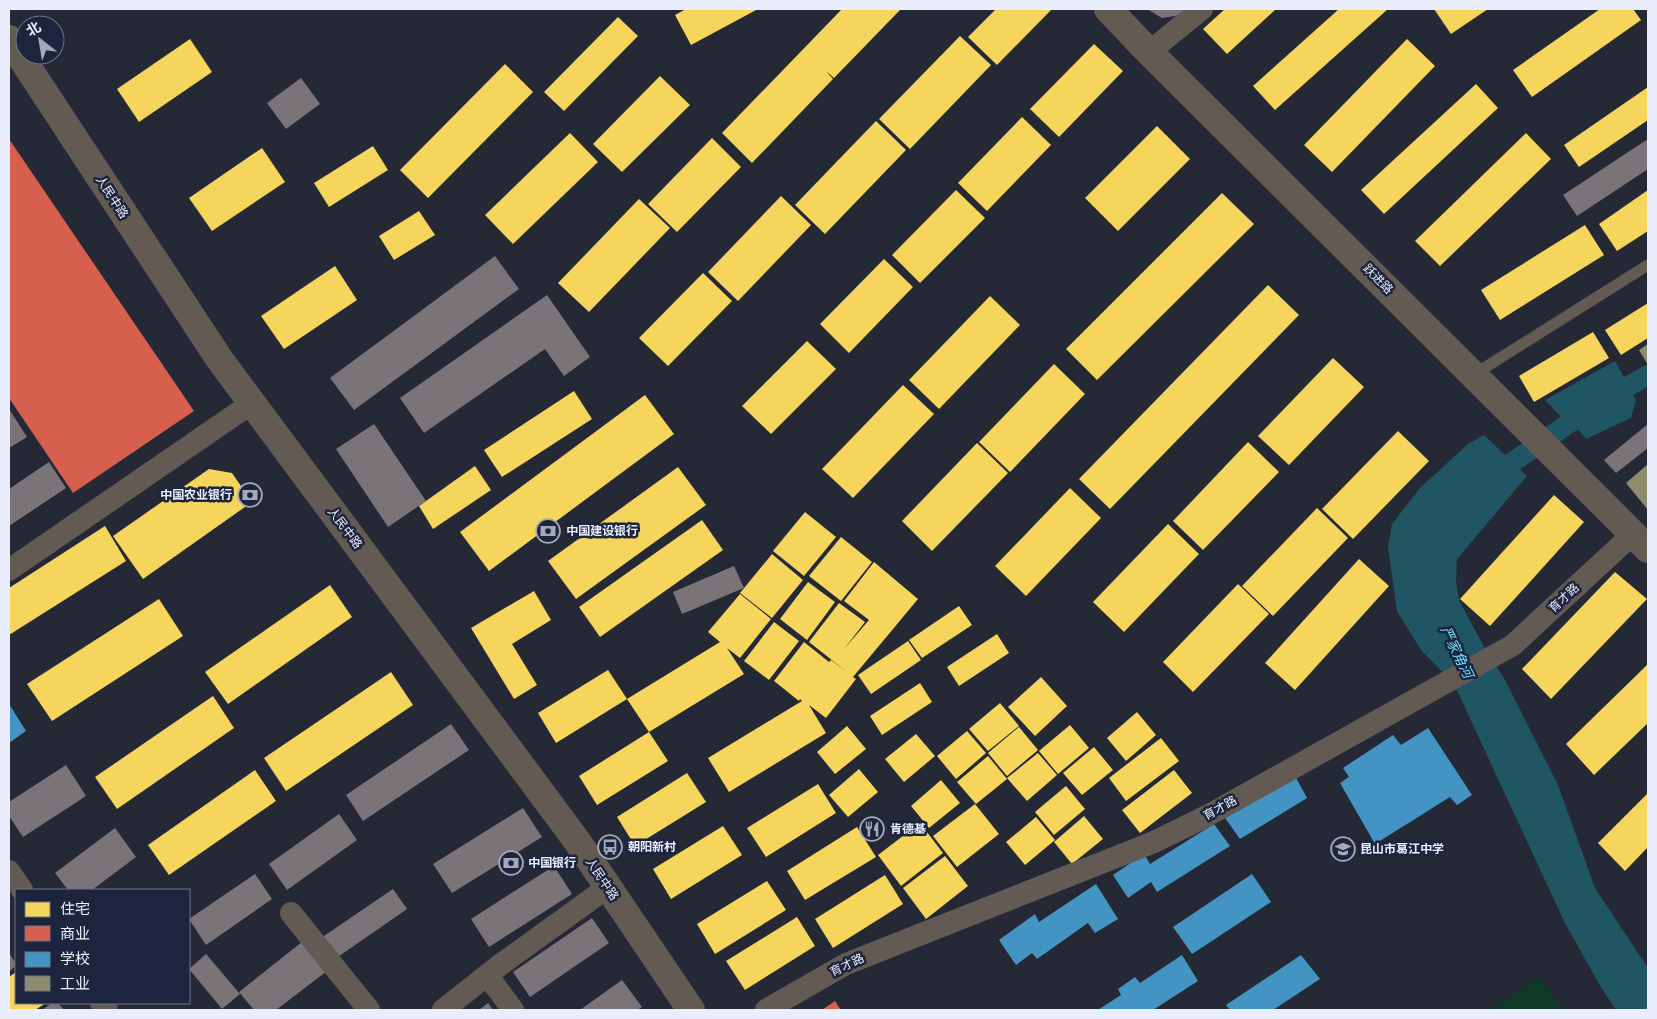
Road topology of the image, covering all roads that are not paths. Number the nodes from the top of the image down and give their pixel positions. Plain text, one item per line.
1 (1108, 9) edge
2 (1202, 9) edge
3 (9, 39) edge
4 (1149, 52) junction
5 (1648, 265) edge
6 (1473, 375) junction
7 (252, 403) junction
8 (1640, 541) edge
9 (9, 570) edge
10 (9, 871) edge
11 (608, 887) junction
12 (21, 889) edge
13 (291, 913) dead end
14 (487, 975) junction
15 (368, 1010) edge
16 (443, 1010) edge
17 (513, 1010) edge
18 (691, 1010) edge
19 (766, 1010) edge

1 - 4 street, 跃进路
2 - 4 street
3 - 7 street, 人民中路
4 - 6 street, 跃进路
5 - 6 lane
6 - 8 street, 跃进路
7 - 9 street
7 - 11 street, 人民中路
8 - 19 street, 育才路
10 - 12 street
11 - 14 street
11 - 18 street, 人民中路
13 - 15 street
14 - 16 street
14 - 17 street

